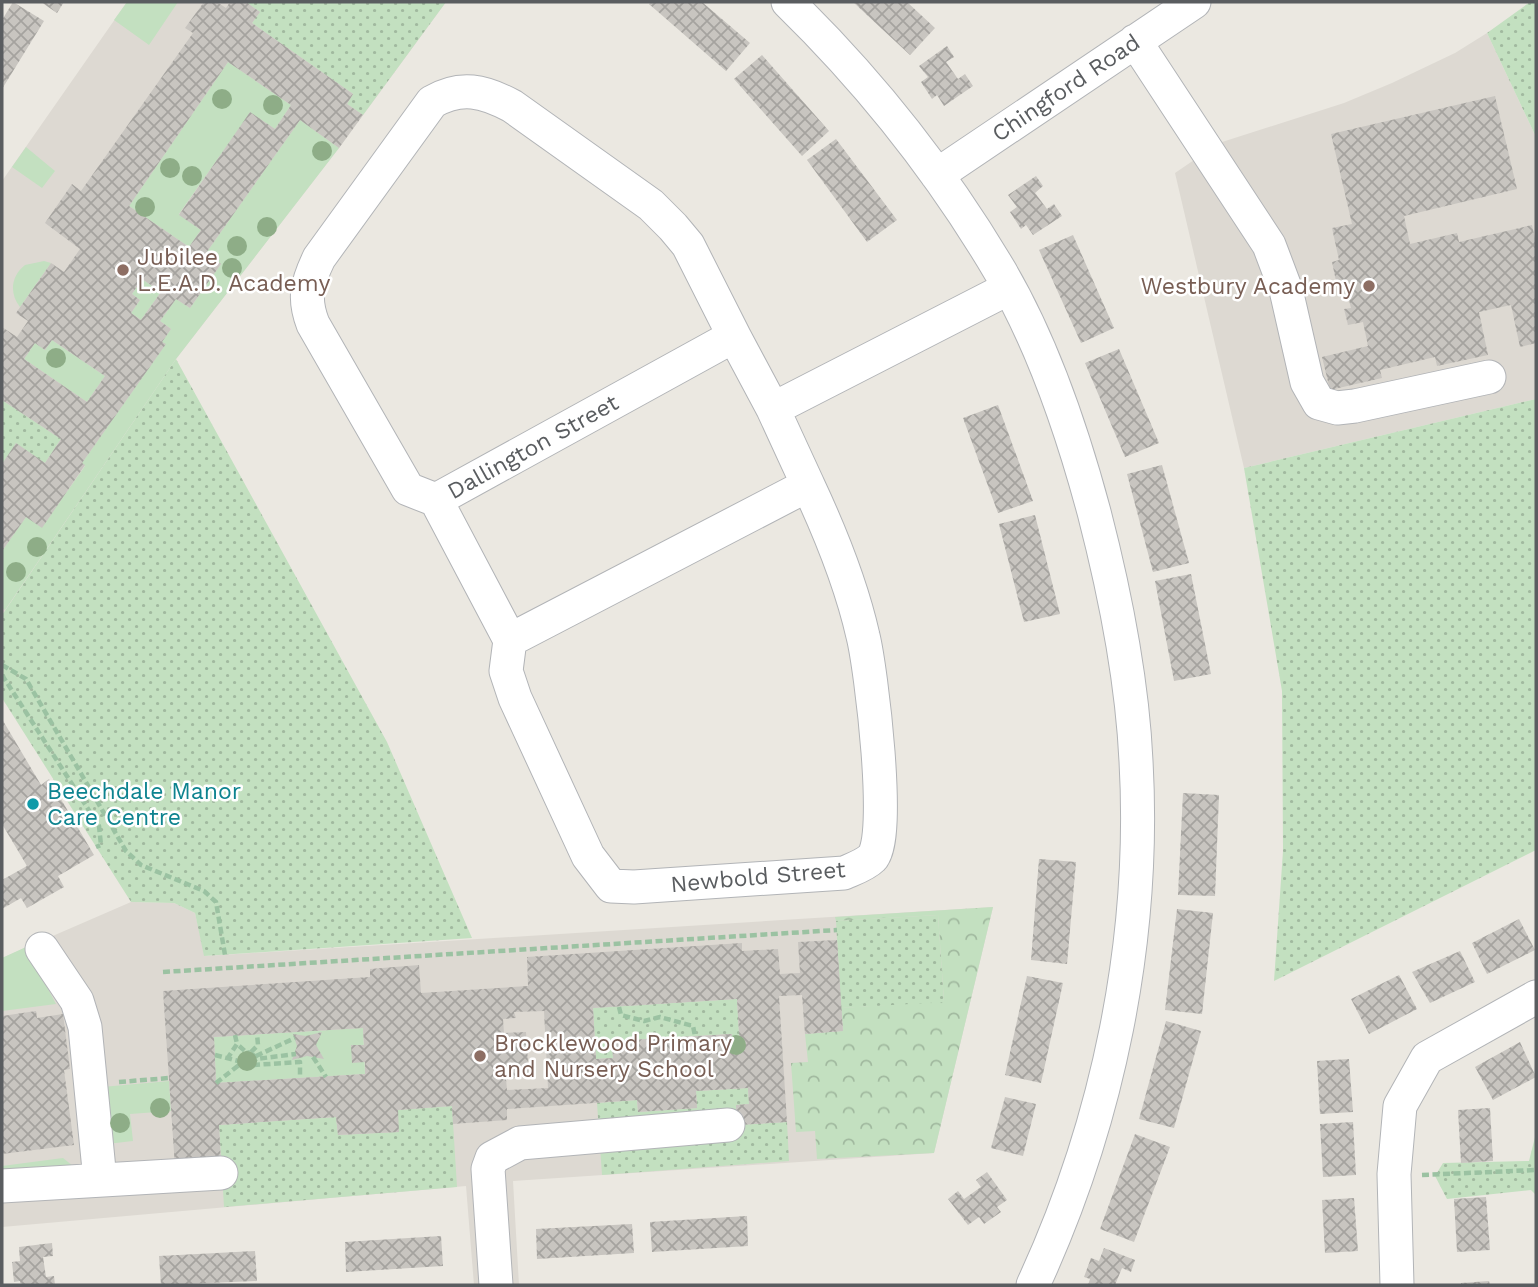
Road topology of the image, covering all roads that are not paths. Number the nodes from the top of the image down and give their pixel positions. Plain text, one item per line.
1 (788, 2) edge
2 (1194, 2) edge
3 (1135, 41) junction
4 (937, 175) junction
5 (1009, 288) junction
6 (734, 337) junction
7 (1489, 377) dead end
8 (773, 409) junction
9 (808, 485) junction
10 (436, 500) junction
11 (510, 640) junction
12 (42, 950) dead end
13 (1536, 997) edge
14 (728, 1125) dead end
15 (221, 1173) dead end
16 (100, 1180) junction
17 (2, 1186) edge
18 (1023, 1284) edge
19 (496, 1285) edge
20 (1397, 1285) edge

1 - 4 street
2 - 3 street, Chingford Road
3 - 4 street, Chingford Road
3 - 7 street
4 - 5 street
5 - 8 street
5 - 18 street
6 - 8 street
6 - 10 street, Dallington Street
6 - 10 street
8 - 9 street
9 - 11 street
9 - 11 street, Newbold Street
10 - 11 street, Dallington Street
12 - 16 street
13 - 20 street
14 - 19 street
15 - 16 street
16 - 17 street

